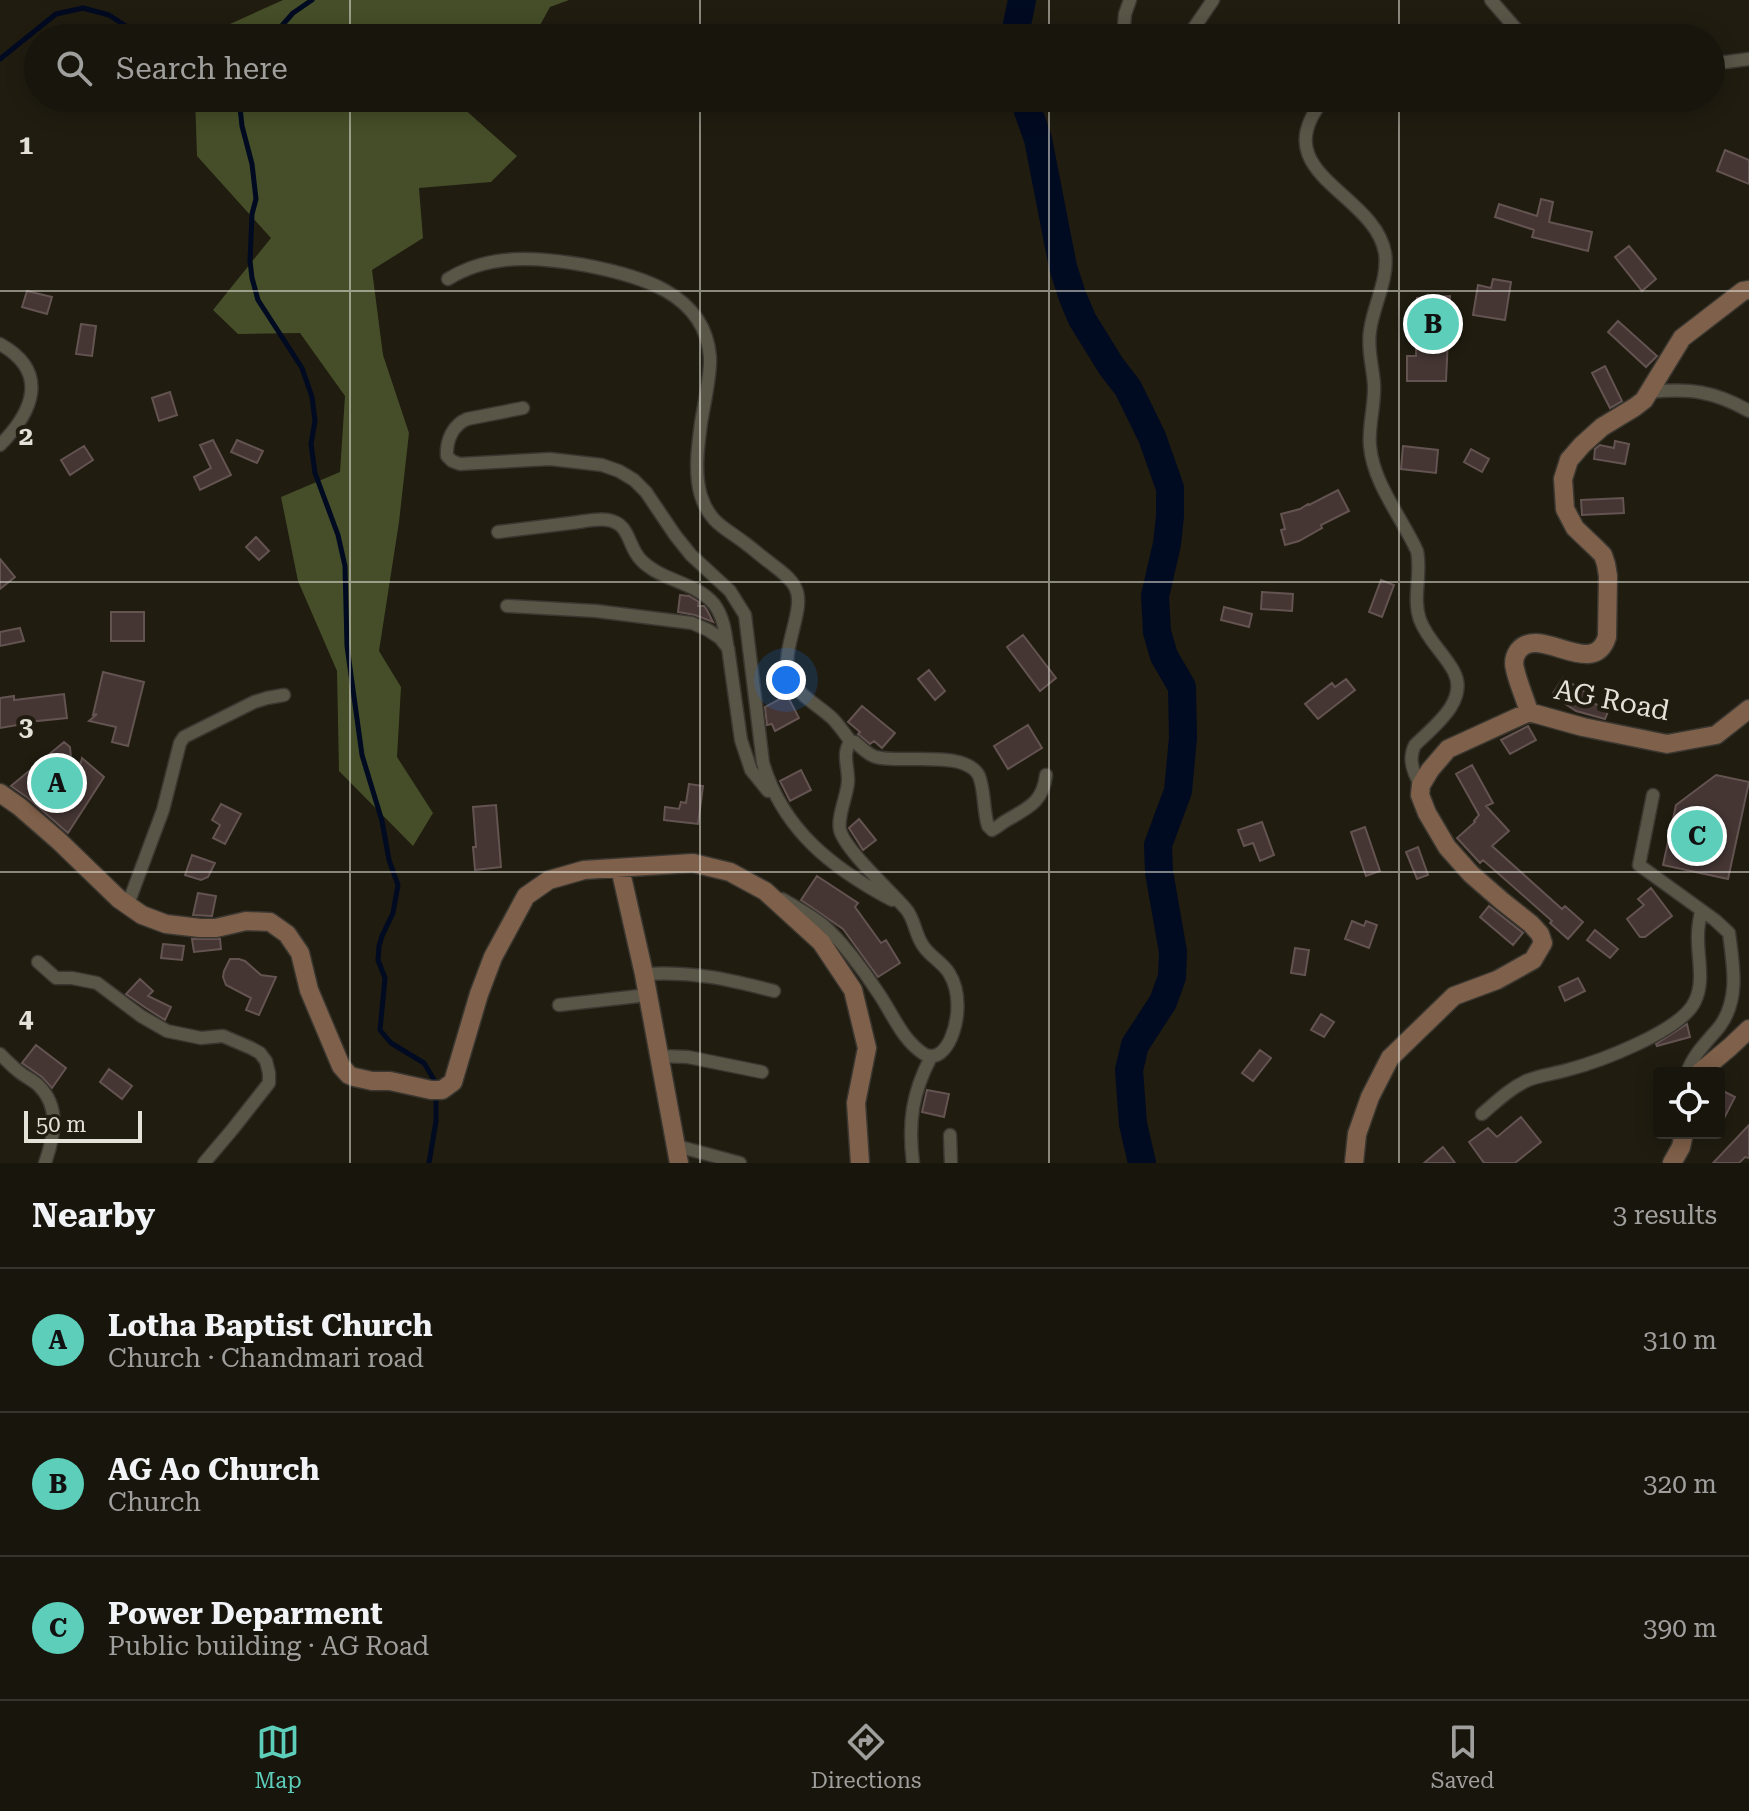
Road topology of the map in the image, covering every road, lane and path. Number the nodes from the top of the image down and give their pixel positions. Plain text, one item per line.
1 (1130, 0) edge
2 (1213, 0) edge
3 (1491, 0) edge
4 (1124, 24) edge
5 (1197, 24) edge
6 (1512, 24) edge
7 (1749, 59) edge
8 (1725, 62) edge
9 (1315, 112) edge
10 (448, 279) dead end
11 (1749, 290) edge
12 (0, 344) edge
13 (1650, 392) junction
14 (523, 408) dead end
15 (1749, 411) edge
16 (0, 445) edge
17 (498, 532) dead end
18 (507, 606) dead end
19 (728, 648) junction
20 (284, 695) dead end
21 (1749, 709) edge
22 (1529, 712) junction
23 (851, 742) junction
24 (1046, 775) dead end
25 (1421, 785) junction
26 (0, 793) edge
27 (1653, 795) dead end
28 (786, 812) junction
29 (620, 868) junction
30 (765, 891) junction
31 (128, 904) junction
32 (902, 905) junction
33 (1701, 910) junction
34 (38, 962) dead end
35 (644, 974) junction
36 (774, 991) dead end
37 (648, 995) junction
38 (559, 1005) dead end
39 (1749, 1029) edge
40 (0, 1054) edge
41 (660, 1056) junction
42 (931, 1057) junction
43 (1690, 1067) edge
44 (1706, 1067) edge
45 (762, 1072) dead end
46 (1482, 1114) dead end
47 (950, 1135) dead end
48 (1683, 1139) edge
49 (678, 1155) edge
50 (45, 1163) edge
51 (204, 1163) edge
52 (740, 1163) edge
53 (860, 1163) edge
54 (913, 1163) edge
55 (951, 1163) edge
56 (1354, 1163) edge
57 (1672, 1163) edge

1 - 4 street
2 - 5 street
3 - 6 street
7 - 8 street
9 - 25 street
10 - 23 street
11 - 13 main road
12 - 16 street
13 - 15 street
13 - 22 main road
14 - 28 street
17 - 19 street
18 - 19 street
19 - 28 street
20 - 31 street
21 - 22 main road, AG Road
22 - 25 main road, AG Road
23 - 24 street
23 - 32 street
25 - 56 main road
26 - 31 main road
27 - 33 street
28 - 32 street
29 - 30 main road
29 - 31 main road
29 - 35 main road
30 - 42 street
30 - 53 main road
32 - 42 street
33 - 43 street
33 - 46 street
34 - 51 street
35 - 36 street
35 - 37 main road
37 - 38 street
37 - 41 main road
39 - 44 main road
40 - 50 street
41 - 45 street
41 - 49 main road
42 - 54 street
47 - 55 street
48 - 57 main road
49 - 52 street

